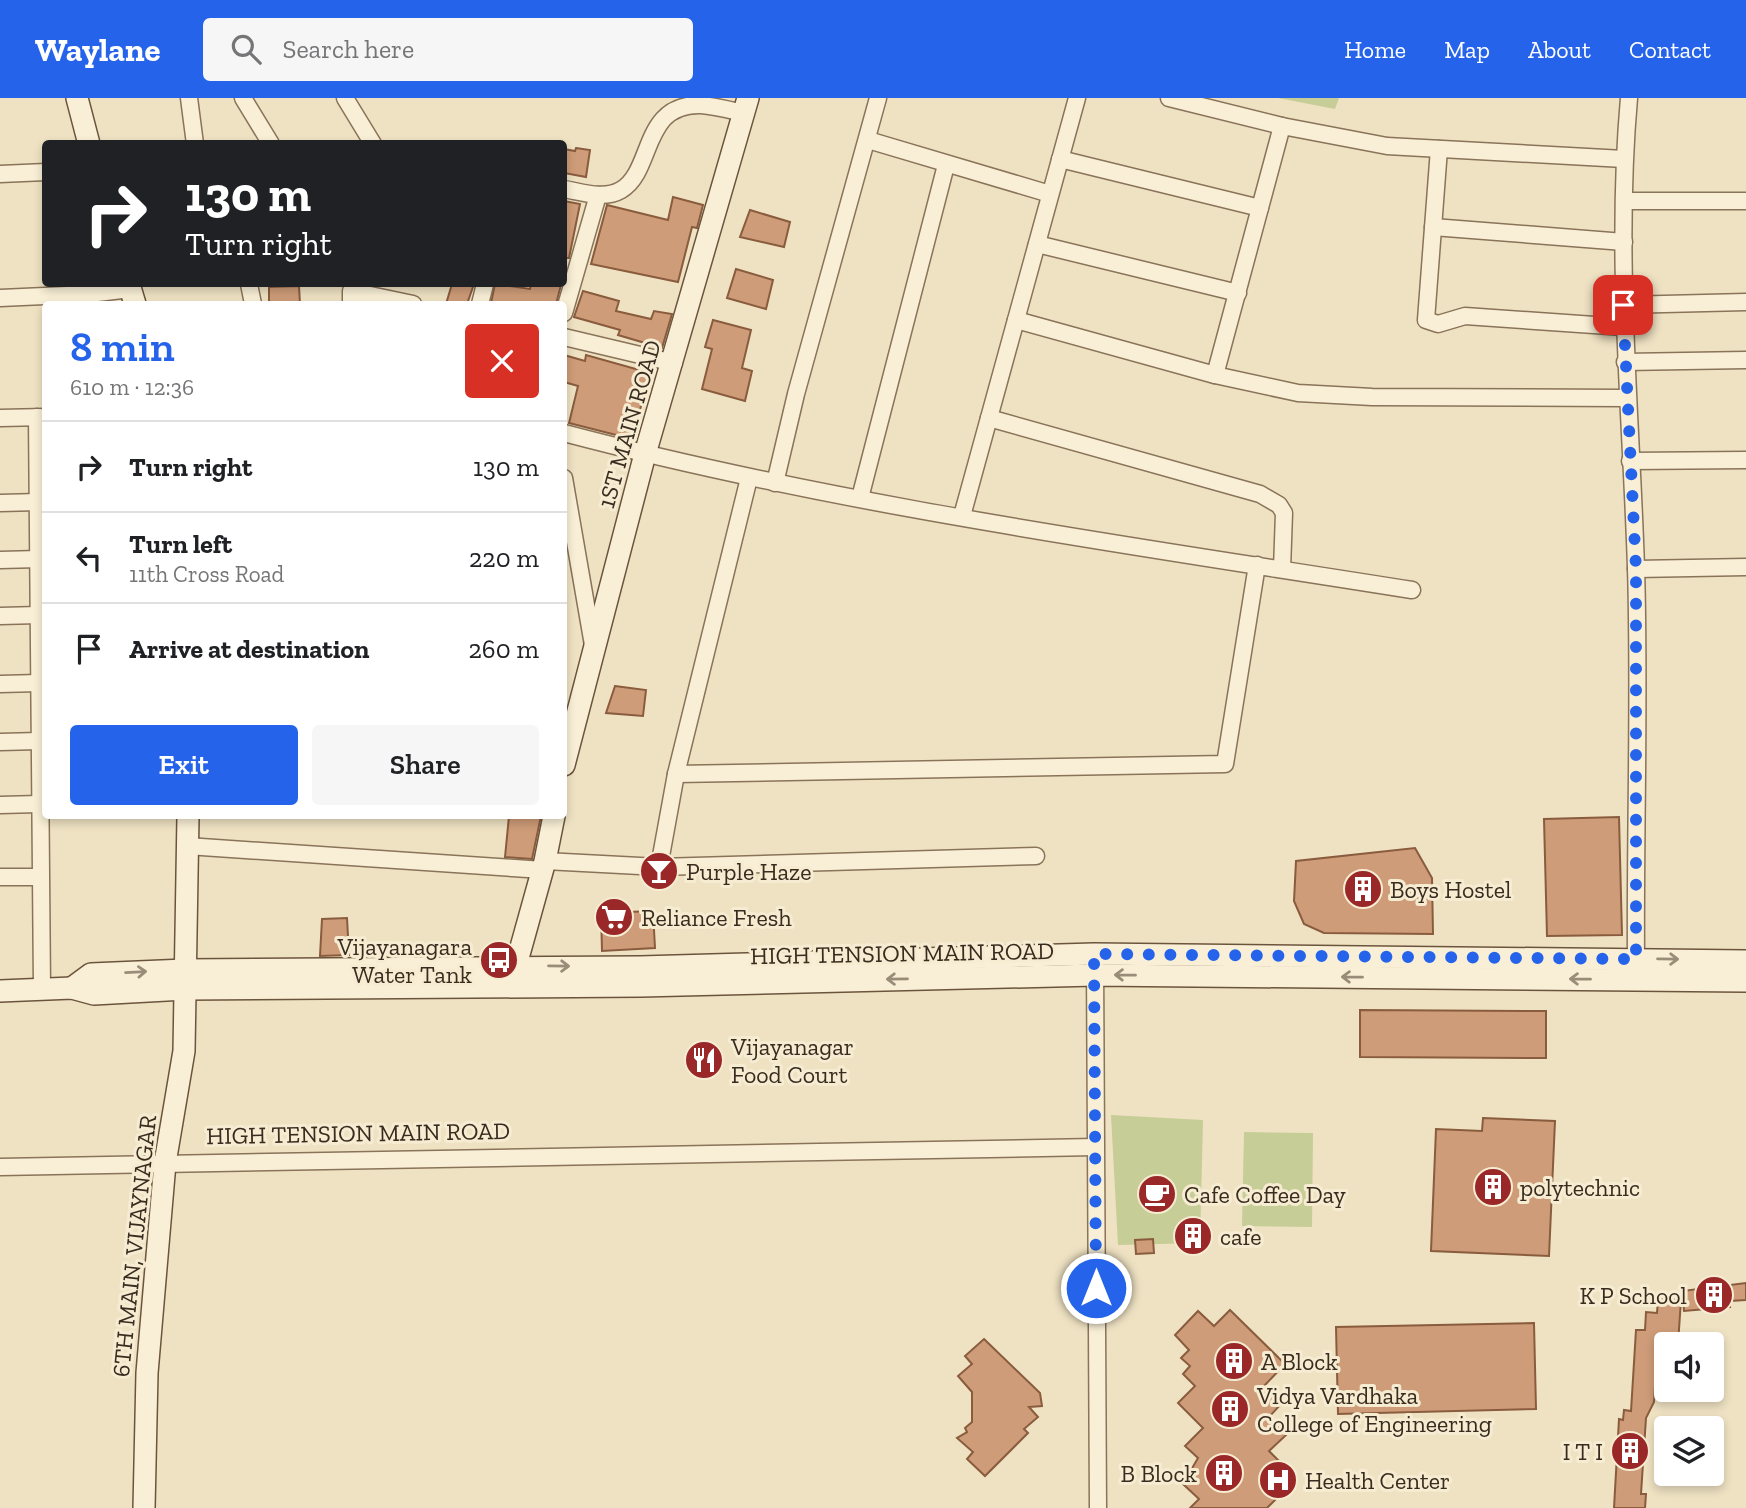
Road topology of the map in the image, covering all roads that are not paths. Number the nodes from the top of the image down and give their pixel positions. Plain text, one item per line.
1 (77, 98) edge
2 (189, 98) edge
3 (243, 98) edge
4 (345, 98) edge
5 (878, 98) edge
6 (1077, 98) edge
7 (1169, 98) edge
8 (1629, 98) edge
9 (746, 105) edge
10 (1283, 126) junction
11 (867, 139) junction
12 (88, 140) edge
13 (194, 140) edge
14 (269, 140) edge
15 (371, 140) edge
16 (1439, 149) junction
17 (1060, 159) junction
18 (1624, 159) junction
19 (946, 165) junction
20 (42, 172) edge
21 (0, 174) edge
22 (567, 190) edge
23 (1050, 194) junction
24 (598, 195) junction
25 (1625, 201) junction
26 (1746, 201) edge
27 (1260, 208) junction
28 (1433, 227) junction
29 (1624, 242) junction
30 (1037, 244) junction
31 (132, 292) edge
32 (1238, 293) junction
33 (0, 298) edge
34 (89, 299) edge
35 (351, 301) edge
36 (399, 301) edge
37 (1746, 302) edge
38 (567, 303) edge
39 (1623, 305) junction
40 (1016, 320) junction
41 (1623, 327) junction
42 (567, 338) edge
43 (1746, 360) edge
44 (1625, 362) junction
45 (674, 363) junction
46 (1215, 375) junction
47 (1626, 398) junction
48 (41, 417) edge
49 (0, 418) edge
50 (989, 418) junction
51 (567, 434) edge
52 (645, 454) junction
53 (1746, 460) edge
54 (1630, 461) junction
55 (749, 478) junction
56 (775, 483) junction
57 (567, 495) edge
58 (860, 498) junction
59 (39, 502) junction
60 (0, 503) edge
61 (962, 516) junction
62 (39, 559) junction
63 (0, 560) edge
64 (1258, 565) junction
65 (1746, 567) edge
66 (1282, 569) junction
67 (1636, 569) junction
68 (1412, 590) dead end
69 (39, 615) junction
70 (0, 616) edge
71 (595, 654) junction
72 (39, 683) junction
73 (0, 684) edge
74 (39, 741) junction
75 (0, 742) edge
76 (567, 751) edge
77 (676, 774) junction
78 (0, 804) edge
79 (39, 804) junction
80 (188, 819) edge
81 (553, 819) edge
82 (187, 846) junction
83 (1036, 856) dead end
84 (544, 865) junction
85 (659, 867) junction
86 (0, 877) edge
87 (39, 877) junction
88 (1636, 959) junction
89 (1746, 961) edge
90 (1095, 964) junction
91 (514, 975) junction
92 (185, 980) junction
93 (1746, 981) edge
94 (42, 988) junction
95 (0, 991) edge
96 (1095, 1147) junction
97 (165, 1163) junction
98 (0, 1167) edge
99 (144, 1508) edge
100 (1098, 1508) edge

1 - 12 main road
2 - 13 street
3 - 14 street
4 - 15 street
5 - 11 street
6 - 17 street
7 - 10 street
8 - 18 street
9 - 24 street
9 - 45 main road, 1ST MAIN ROAD
10 - 16 street
10 - 27 street
11 - 19 street
11 - 56 street
16 - 18 street
16 - 28 street
17 - 23 street
17 - 27 street
18 - 25 street
19 - 23 street
19 - 58 street
20 - 21 street
22 - 24 street
23 - 30 street
24 - 38 street
25 - 26 street
25 - 29 street
27 - 32 street
28 - 29 street
28 - 41 street
29 - 39 street
30 - 32 street
30 - 40 street
31 - 34 street
32 - 46 street
33 - 34 street
35 - 36 street
37 - 39 street
39 - 41 street
40 - 46 street
40 - 50 street
41 - 44 street
42 - 45 street
43 - 44 street
44 - 47 street
45 - 52 main road, 1ST MAIN ROAD
46 - 47 street
47 - 54 street
48 - 49 street
48 - 59 street
50 - 61 street
50 - 66 street
51 - 52 street
52 - 55 street
52 - 71 main road, 1ST MAIN ROAD
53 - 54 street
54 - 67 street
55 - 56 street
55 - 77 street
56 - 58 street
57 - 71 street
58 - 61 street
59 - 60 street
59 - 62 street
61 - 64 street
62 - 63 street
62 - 69 street
64 - 66 street
64 - 77 street
65 - 67 street
66 - 68 street
67 - 88 street
69 - 70 street
69 - 72 street
71 - 76 main road, 1ST MAIN ROAD
72 - 73 street
72 - 74 street
74 - 75 street
74 - 79 street
77 - 85 street
78 - 79 street
79 - 87 street
80 - 82 main road, 6TH MAIN, VIJAYNAGAR
81 - 84 main road
82 - 84 street
82 - 92 main road, 6TH MAIN, VIJAYNAGAR
83 - 85 street
84 - 85 street
84 - 91 main road
86 - 87 street
87 - 94 street
88 -> 89 main road
88 - 90 main road
90 - 91 main road
93 -> 90 main road
90 - 96 street
91 - 92 main road
94 -> 92 main road
92 - 97 main road, 6TH MAIN, VIJAYNAGAR
94 - 95 main road
96 - 97 street, HIGH TENSION MAIN ROAD
96 - 100 street
97 - 98 street, HIGH TENSION MAIN ROAD
97 - 99 main road, 6TH MAIN, VIJAYNAGAR

